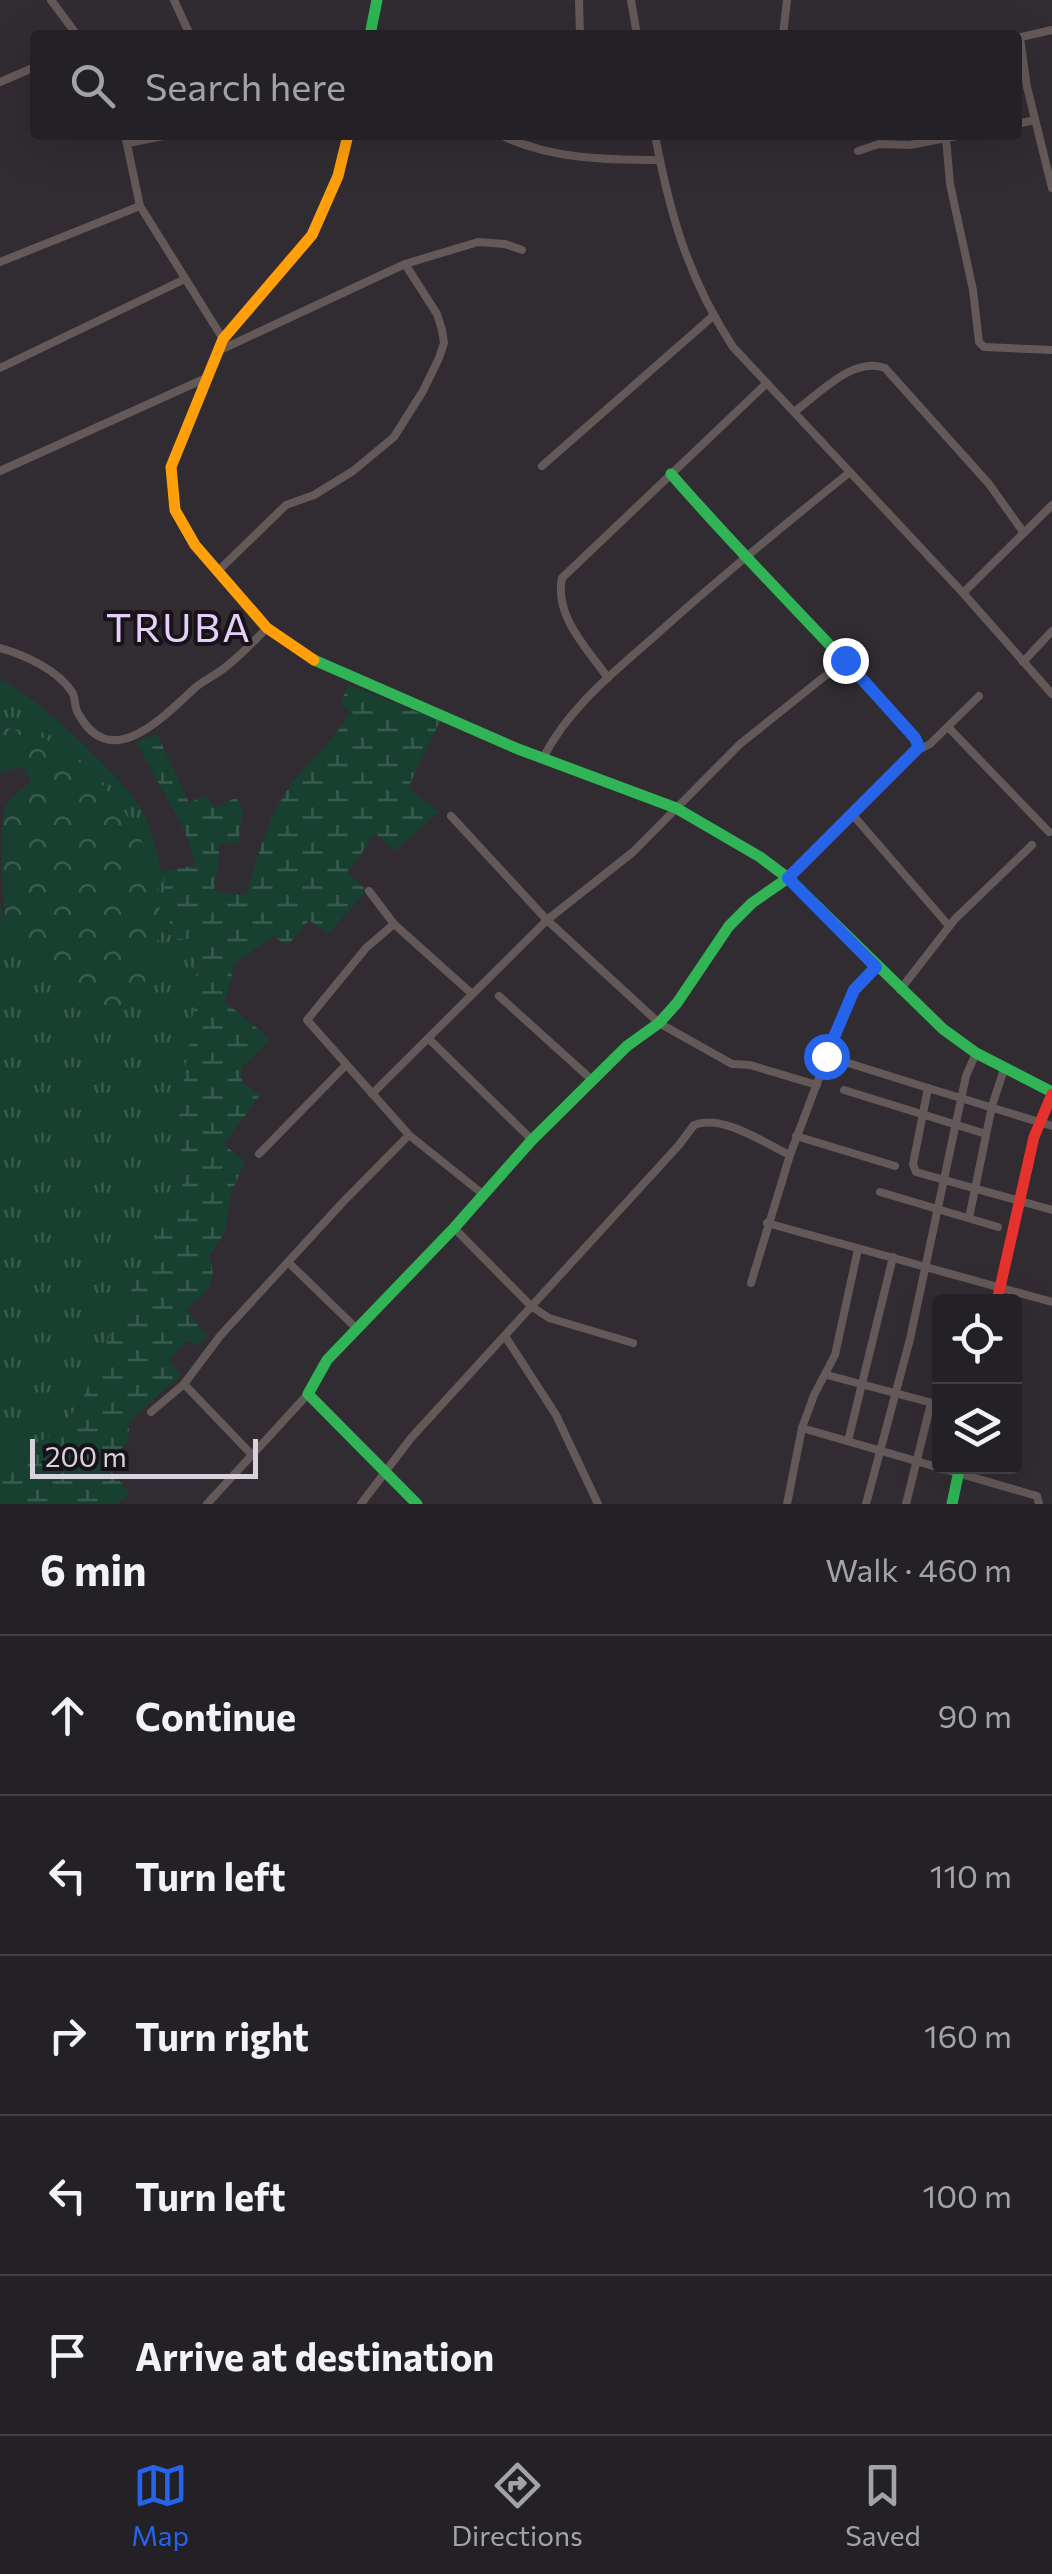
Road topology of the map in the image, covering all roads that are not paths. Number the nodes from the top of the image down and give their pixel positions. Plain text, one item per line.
1 (50, 0) edge
2 (174, 0) edge
3 (377, 0) edge
4 (579, 0) edge
5 (631, 0) edge
6 (788, 0) edge
7 (73, 30) edge
8 (188, 30) edge
9 (371, 30) edge
10 (580, 30) edge
11 (636, 30) edge
12 (784, 30) edge
13 (1052, 30) edge
14 (1022, 37) edge
15 (1022, 56) edge
16 (30, 70) edge
17 (0, 82) edge
18 (1036, 120) junction
19 (1022, 123) edge
20 (126, 140) edge
21 (347, 140) edge
22 (510, 140) edge
23 (656, 140) edge
24 (936, 140) edge
25 (946, 140) edge
26 (858, 150) dead end
27 (660, 160) junction
28 (1052, 188) edge
29 (140, 206) junction
30 (522, 250) dead end
31 (0, 262) edge
32 (406, 264) junction
33 (185, 279) junction
34 (712, 316) junction
35 (221, 345) junction
36 (1052, 350) edge
37 (0, 368) edge
38 (204, 379) junction
39 (767, 384) junction
40 (794, 412) junction
41 (542, 466) dead end
42 (0, 471) edge
43 (850, 472) junction
44 (671, 474) junction
45 (1052, 505) edge
46 (1024, 533) junction
47 (743, 557) junction
48 (217, 572) junction
49 (963, 593) junction
50 (267, 628) junction
51 (1052, 631) edge
52 (0, 648) edge
53 (845, 660) junction
54 (1023, 662) junction
55 (608, 678) junction
56 (1052, 694) edge
57 (979, 696) dead end
58 (948, 727) junction
59 (918, 750) junction
60 (543, 758) junction
61 (676, 808) junction
62 (852, 814) junction
63 (451, 816) dead end
64 (1049, 832) dead end
65 (1032, 846) dead end
66 (788, 878) junction
67 (369, 891) dead end
68 (546, 920) junction
69 (394, 924) junction
70 (949, 926) junction
71 (876, 967) junction
72 (900, 990) junction
73 (471, 993) junction
74 (499, 996) dead end
75 (658, 1023) junction
76 (429, 1039) junction
77 (976, 1054) junction
78 (826, 1056) junction
79 (346, 1065) junction
80 (1004, 1069) junction
81 (592, 1080) junction
82 (816, 1085) junction
83 (928, 1088) junction
84 (844, 1090) dead end
85 (1052, 1093) edge
86 (372, 1094) junction
87 (961, 1096) junction
88 (992, 1106) junction
89 (923, 1116) junction
90 (1039, 1120) junction
91 (955, 1125) junction
92 (1052, 1126) edge
93 (986, 1134) junction
94 (410, 1135) junction
95 (796, 1136) junction
96 (532, 1140) junction
97 (259, 1154) dead end
98 (790, 1154) junction
99 (895, 1166) dead end
100 (944, 1180) junction
101 (974, 1188) junction
102 (880, 1192) dead end
103 (484, 1195) junction
104 (1018, 1200) junction
105 (938, 1208) junction
106 (1052, 1210) edge
107 (969, 1218) junction
108 (767, 1223) junction
109 (454, 1228) junction
110 (998, 1228) dead end
111 (858, 1248) junction
112 (892, 1257) junction
113 (288, 1262) junction
114 (924, 1266) junction
115 (751, 1282) dead end
116 (1001, 1286) junction
117 (1000, 1294) edge
118 (1052, 1302) edge
119 (531, 1306) junction
120 (356, 1328) junction
121 (505, 1336) junction
122 (633, 1343) dead end
123 (827, 1375) junction
124 (184, 1384) junction
125 (862, 1384) junction
126 (308, 1394) junction
127 (896, 1394) junction
128 (932, 1403) edge
129 (151, 1412) dead end
130 (932, 1413) edge
131 (802, 1428) junction
132 (848, 1441) junction
133 (881, 1450) junction
134 (253, 1456) junction
135 (916, 1460) junction
136 (932, 1463) edge
137 (959, 1474) edge
138 (974, 1474) edge
139 (386, 1475) junction
140 (207, 1504) edge
141 (361, 1504) edge
142 (417, 1504) edge
143 (598, 1504) edge
144 (788, 1504) edge
145 (866, 1504) edge
146 (906, 1504) edge
147 (952, 1504) edge
148 (1039, 1504) edge

1 - 7 street
2 - 8 street
3 - 9 street
4 - 10 street
5 - 11 street
6 - 12 street
13 - 14 street
15 - 18 street
16 - 17 street
18 - 19 street
18 - 28 street
20 - 29 street
21 - 35 street
22 - 27 street
23 - 27 street
24 - 26 street
25 - 36 street
27 - 34 street
29 - 31 street
29 - 33 street
30 - 32 street
32 - 35 street
32 - 48 street
33 - 35 street
33 - 37 street
34 - 39 street
34 - 41 street
35 - 38 street
38 - 42 street
38 - 48 street
39 - 40 street
39 - 44 street
40 - 43 street
40 - 46 street
43 - 47 street
43 - 49 street
44 - 47 street
44 - 55 street
45 - 46 street
46 - 49 street
47 - 53 street
47 - 55 street
48 - 50 street
49 - 54 street
50 - 52 street
50 - 60 street
51 - 54 street
53 - 59 street
53 - 61 street
54 - 56 street
55 - 60 street
57 - 58 street
58 - 59 street
58 - 64 street
59 - 62 street
60 - 61 street
61 - 66 street
61 - 68 street
62 - 66 street
62 - 70 street
63 - 68 street
65 - 70 street
66 - 71 street
66 - 75 street
67 - 69 street
68 - 73 street
68 - 75 street
69 - 73 street
69 - 79 street
70 - 72 street
71 - 72 street
71 - 78 street
72 - 77 street
73 - 76 street
74 - 81 street
75 - 81 street
75 - 82 street
76 - 86 street
76 - 96 street
77 - 80 street
77 - 87 street
78 - 82 street
78 - 83 street
79 - 86 street
79 - 97 street
80 - 85 street
80 - 88 street
81 - 96 street
82 - 95 street
83 - 87 street
83 - 89 street
84 - 89 street
85 - 90 street
86 - 94 street
87 - 88 street
87 - 91 street
88 - 90 street
88 - 93 street
89 - 91 street
89 - 100 street
90 - 92 street
90 - 104 street
91 - 93 street
91 - 100 street
93 - 101 street
94 - 103 street
94 - 113 street
95 - 98 street
95 - 99 street
96 - 103 street
98 - 108 street
98 - 119 street
100 - 101 street
100 - 105 street
101 - 104 street
101 - 107 street
102 - 105 street
103 - 109 street
104 - 106 street
104 - 116 street
105 - 107 street
105 - 114 street
107 - 110 street
108 - 111 street
108 - 115 street
109 - 119 street
109 - 120 street
111 - 112 street
111 - 123 street
112 - 114 street
112 - 125 street
113 - 120 street
113 - 124 street
114 - 116 street
114 - 127 street
116 - 117 street
116 - 118 street
119 - 121 street
119 - 122 street
120 - 126 street
121 - 139 street
121 - 143 street
123 - 125 street
123 - 131 street
124 - 129 street
124 - 134 street
125 - 127 street
125 - 132 street
126 - 134 street
126 - 139 street
127 - 128 street
127 - 133 street
130 - 135 street
131 - 132 street
131 - 144 street
132 - 133 street
133 - 135 street
133 - 145 street
134 - 140 street
135 - 136 street
135 - 146 street
137 - 147 street
138 - 148 street
139 - 141 street
139 - 142 street

